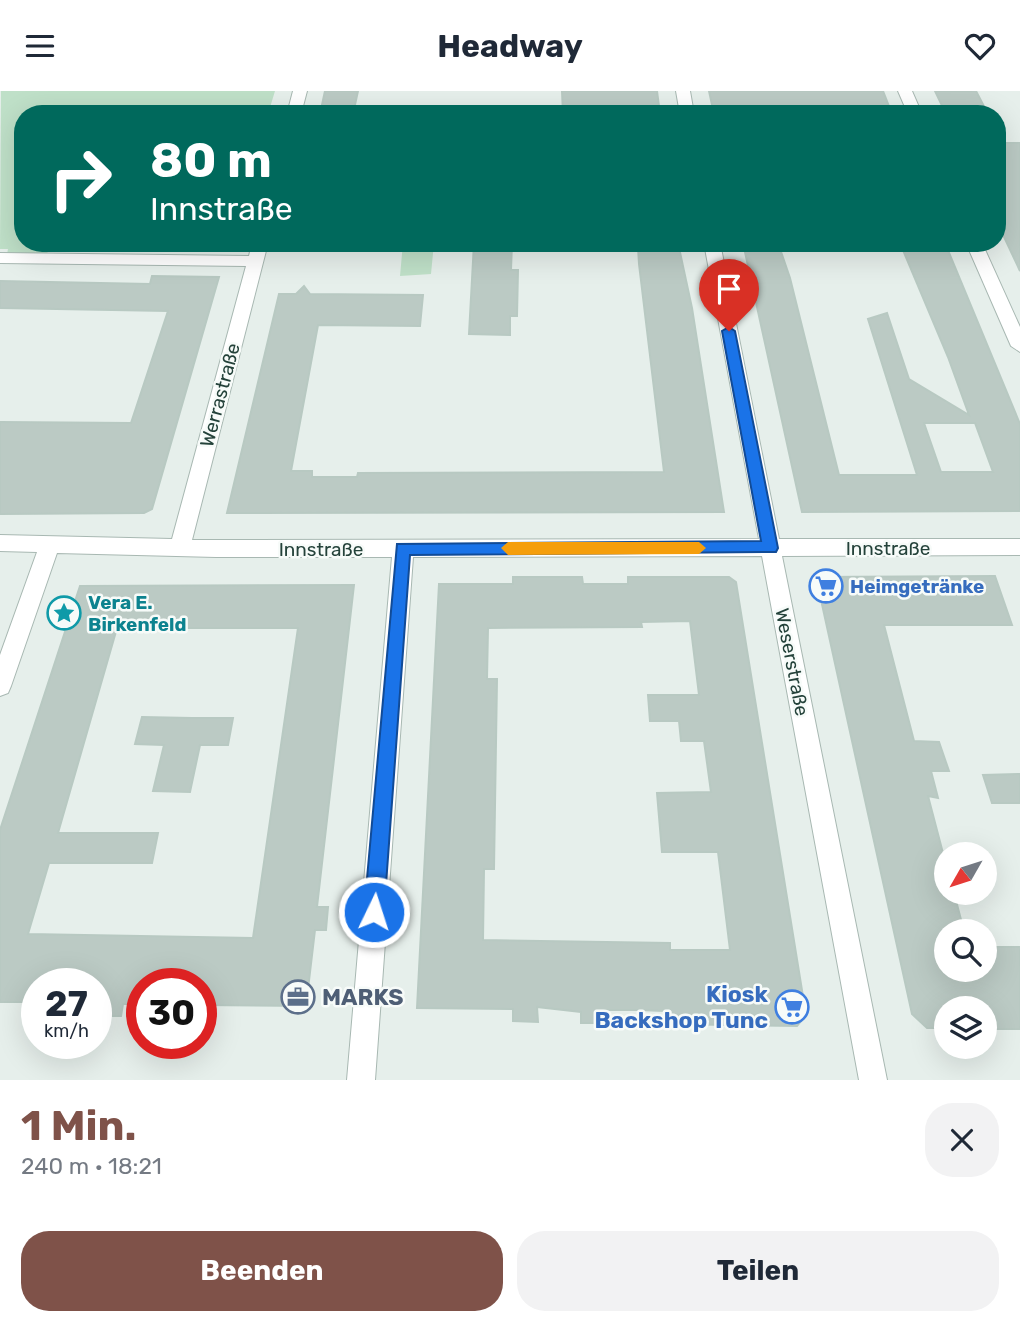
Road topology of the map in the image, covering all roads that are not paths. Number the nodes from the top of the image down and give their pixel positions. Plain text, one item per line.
1 (258, 252) edge
2 (714, 252) edge
3 (978, 252) edge
4 (0, 258) edge
5 (1020, 346) edge
6 (0, 543) edge
7 (50, 544) junction
8 (180, 547) junction
9 (1020, 547) edge
10 (770, 548) junction
11 (403, 549) junction
12 (0, 686) edge
13 (361, 1080) edge
14 (873, 1080) edge

1 - 4 street
1 - 8 street, Werrastraße
2 - 10 street, Weserstraße
3 - 5 street
6 - 7 street, Innstraße
7 - 8 street, Innstraße
7 - 12 street
8 - 11 street, Innstraße
9 - 10 street, Innstraße
10 - 11 street, Innstraße
10 - 14 street, Weserstraße
11 - 13 street

